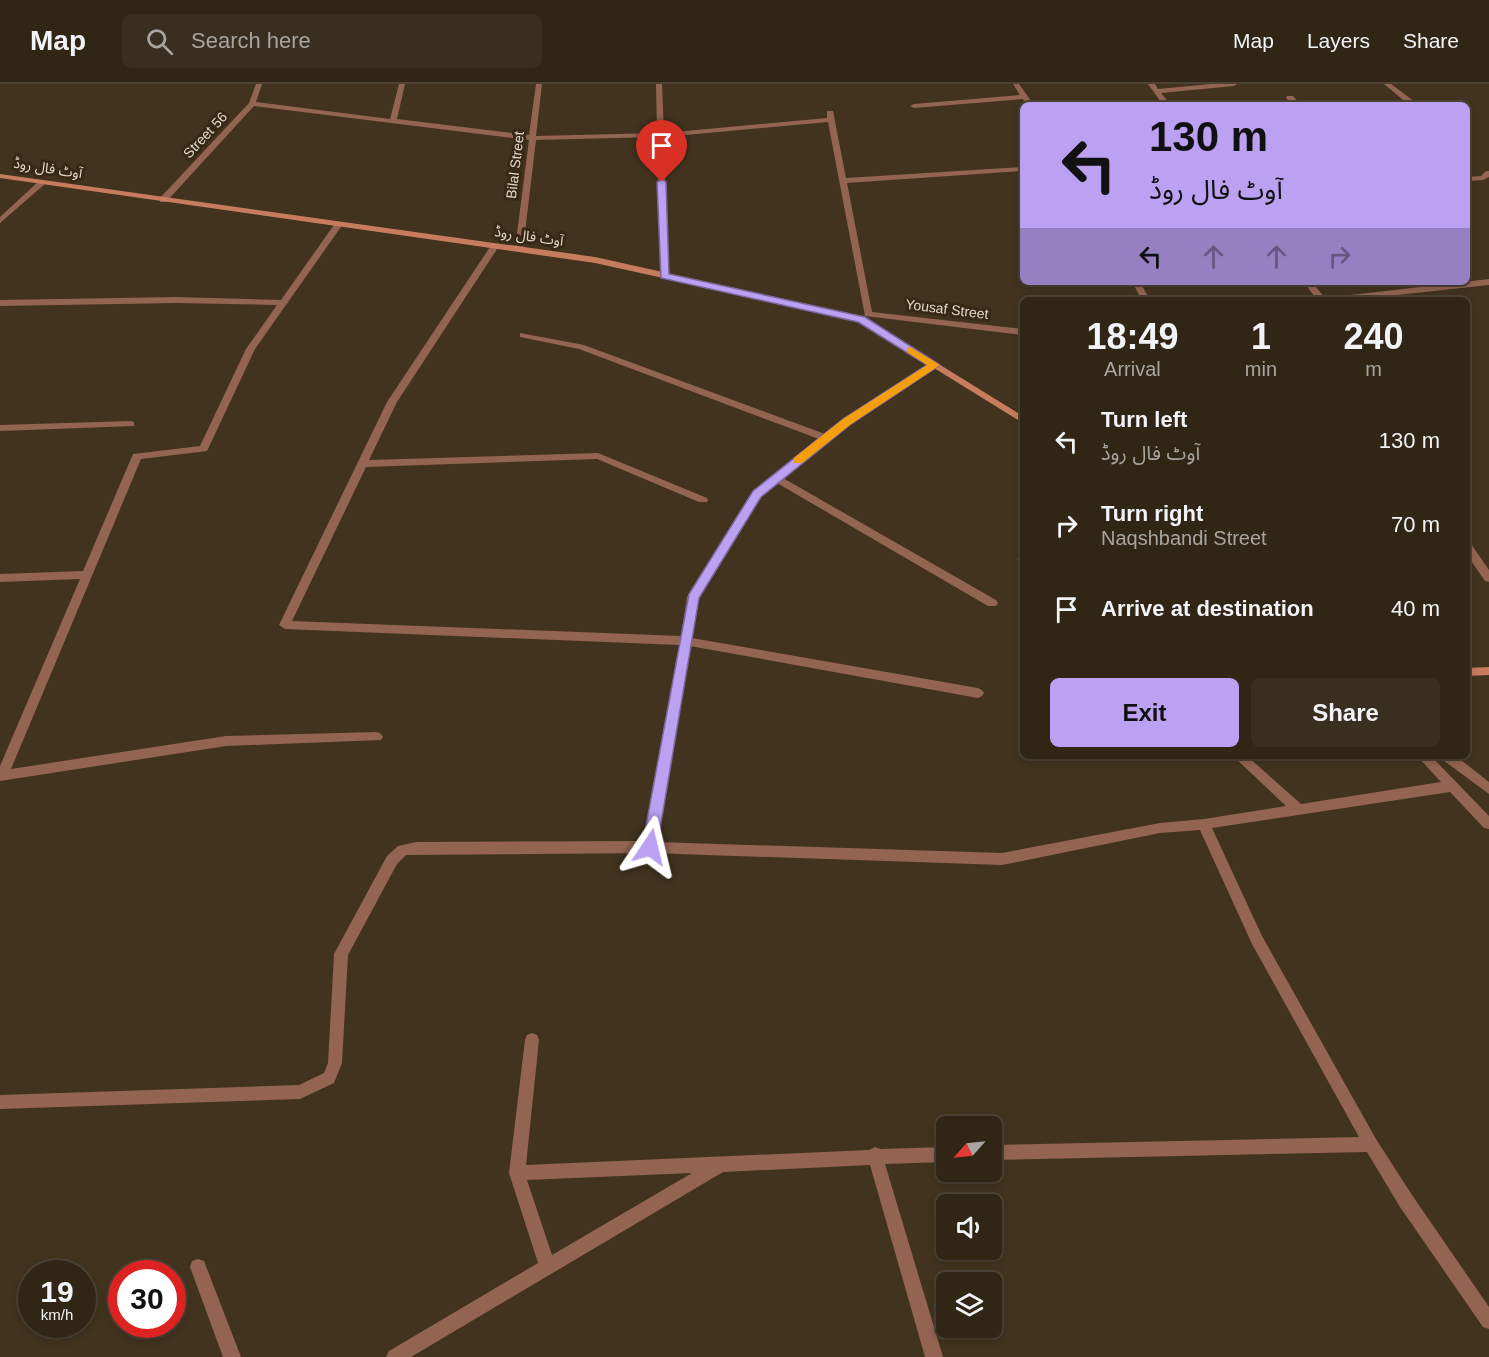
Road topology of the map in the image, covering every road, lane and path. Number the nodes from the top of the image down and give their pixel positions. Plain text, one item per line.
1 (259, 84) edge
2 (402, 84) edge
3 (539, 84) edge
4 (659, 84) edge
5 (1016, 84) edge
6 (1151, 84) edge
7 (1234, 84) edge
8 (1387, 84) edge
9 (1156, 91) junction
10 (1024, 97) junction
11 (1290, 98) dead end
12 (1027, 102) edge
13 (1165, 102) edge
14 (1294, 102) edge
15 (1411, 102) dead end
16 (252, 104) junction
17 (914, 106) dead end
18 (393, 121) junction
19 (661, 135) junction
20 (532, 138) junction
21 (1020, 169) edge
22 (1489, 173) edge
23 (0, 176) edge
24 (1470, 179) edge
25 (843, 182) junction
26 (42, 183) junction
27 (163, 200) junction
28 (0, 221) edge
29 (339, 224) junction
30 (495, 246) junction
31 (519, 249) junction
32 (664, 276) junction
33 (1489, 282) edge
34 (1470, 284) edge
35 (1310, 285) edge
36 (1462, 285) edge
37 (1320, 297) edge
38 (1355, 297) edge
39 (0, 303) edge
40 (285, 303) junction
41 (865, 317) junction
42 (1020, 332) edge
43 (523, 335) dead end
44 (934, 365) junction
45 (1020, 418) edge
46 (131, 424) dead end
47 (0, 428) edge
48 (826, 438) junction
49 (362, 464) junction
50 (777, 478) junction
51 (703, 500) dead end
52 (1470, 551) edge
53 (87, 575) junction
54 (0, 578) edge
55 (1489, 578) edge
56 (992, 603) dead end
57 (686, 641) junction
58 (1489, 671) edge
59 (1470, 672) edge
60 (978, 693) dead end
61 (376, 737) dead end
62 (1242, 759) edge
63 (1426, 759) edge
64 (1451, 759) edge
65 (1, 776) edge
66 (1452, 786) junction
67 (1489, 789) edge
68 (1299, 810) junction
69 (1204, 824) junction
70 (1489, 824) edge
71 (650, 847) junction
72 (532, 1040) dead end
73 (0, 1102) edge
74 (1371, 1144) junction
75 (1002, 1153) edge
76 (936, 1154) edge
77 (875, 1155) junction
78 (720, 1165) junction
79 (517, 1173) junction
80 (547, 1265) junction
81 (198, 1267) dead end
82 (1489, 1321) edge
83 (232, 1357) edge
84 (395, 1357) edge
85 (934, 1357) edge

1 - 16 street, Street 56
2 - 18 street
3 - 20 street, Bilal Street
4 - 19 street
5 - 10 street
6 - 9 street
7 - 9 street
8 - 15 street
9 - 13 street
10 - 12 street
10 - 17 street
11 - 14 street
16 - 18 street
16 - 27 street, Street 56
18 - 20 street
19 - 20 street
19 - 25 street
19 - 32 street
20 - 31 street, Bilal Street
21 - 25 street
22 - 24 street
23 - 26 main road, آوٹ فال روڈ
25 - 41 street
26 - 27 main road, آوٹ فال روڈ
26 - 28 street
27 - 29 main road, آوٹ فال روڈ
29 - 30 main road, آوٹ فال روڈ
29 - 40 street
30 - 31 main road, آوٹ فال روڈ
30 - 49 street
31 - 32 main road, آوٹ فال روڈ
32 - 41 main road, آوٹ فال روڈ
33 - 34 street
35 - 37 street
36 - 38 street
39 - 40 street
40 - 53 street
41 - 42 street, Yousaf Street
41 - 44 main road, آوٹ فال روڈ
43 - 48 street
44 - 45 main road, آوٹ فال روڈ
44 - 48 street
46 - 47 street
48 - 50 street
49 - 51 street
49 - 57 street
50 - 56 street
50 - 57 street
52 - 55 street
53 - 54 street
53 - 65 street
57 - 60 street
57 - 71 street
58 - 59 main road
61 - 65 street
62 - 68 street
63 - 66 street
64 - 67 street
66 - 68 street
66 - 70 street
68 - 69 street
69 - 71 street
69 - 74 street
71 - 73 street
72 - 79 street
74 - 75 street
74 - 82 street
76 - 77 street
77 - 78 street
77 - 85 street
78 - 79 street
78 - 80 street
79 - 80 street
80 - 84 street
81 - 83 street

